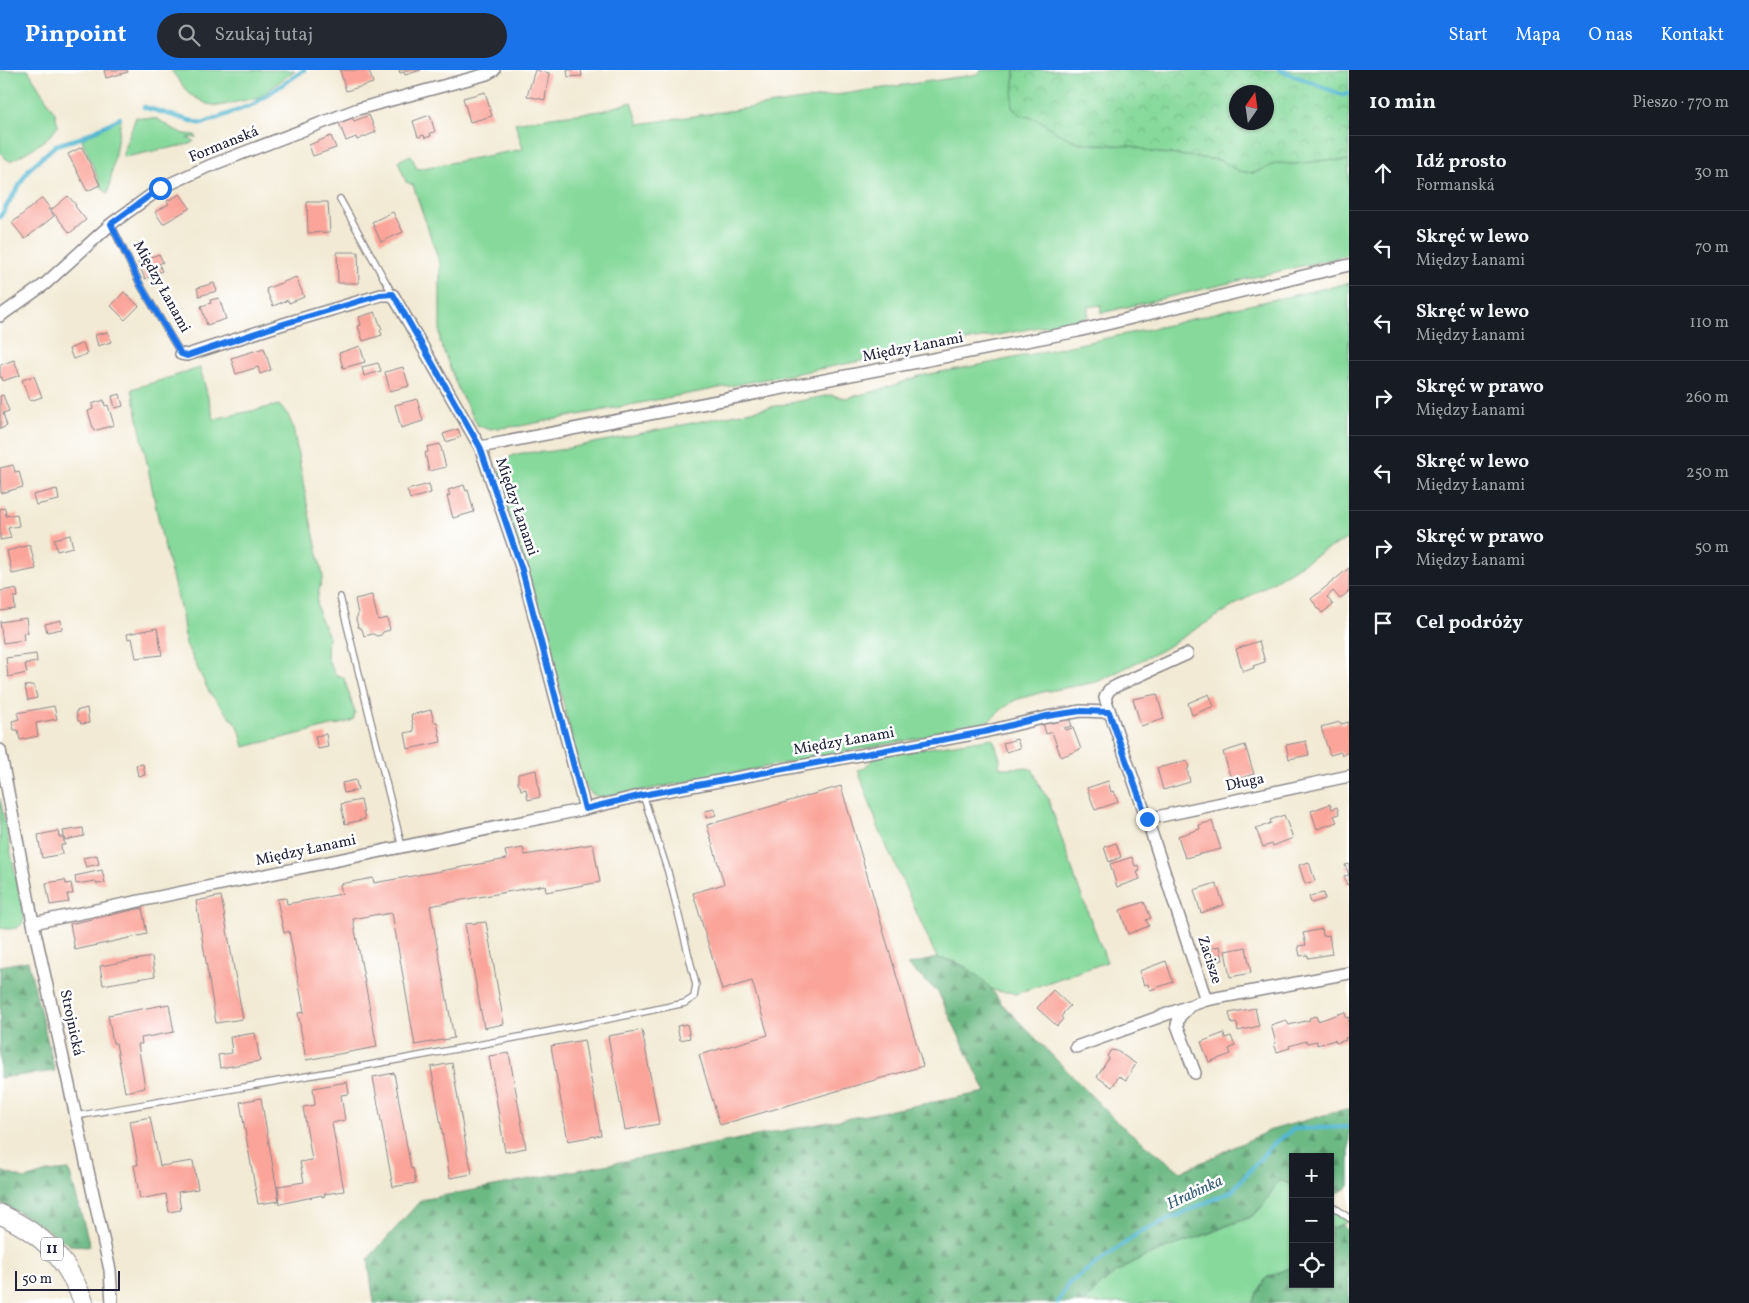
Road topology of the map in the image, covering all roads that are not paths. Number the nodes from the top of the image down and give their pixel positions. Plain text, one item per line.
1 (494, 70) edge
2 (340, 199) dead end
3 (111, 224) junction
4 (1349, 265) edge
5 (393, 294) junction
6 (0, 316) edge
7 (181, 354) joint
8 (480, 447) junction
9 (340, 597) dead end
10 (1187, 654) dead end
11 (1109, 712) junction
12 (0, 750) edge
13 (1349, 776) edge
14 (643, 795) junction
15 (585, 809) junction
16 (1147, 819) junction
17 (402, 847) junction
18 (33, 923) junction
19 (1349, 973) edge
20 (1206, 1000) junction
21 (1190, 1006) junction
22 (1076, 1047) dead end
23 (1195, 1073) dead end
24 (76, 1116) junction
25 (1334, 1207) edge
26 (0, 1214) edge
27 (1349, 1218) edge
28 (84, 1303) edge
29 (112, 1303) edge

1 - 3 street, Formanská
2 - 5 lane, Między Łanami
3 - 6 street, Formanská
3 - 7 lane, Między Łanami
4 - 8 street, Między Łanami
5 - 7 street, Między Łanami
5 - 8 street, Między Łanami
8 - 15 street, Między Łanami
9 - 17 lane
10 - 11 street
11 - 14 street, Między Łanami
11 - 16 street
12 - 18 street, Strojnická
13 - 16 street, Długa
14 - 15 street, Między Łanami
14 - 24 lane
15 - 17 street, Między Łanami
16 - 20 street, Zacisze
17 - 18 street, Między Łanami
18 - 24 street, Strojnická
19 - 20 street, Zacisze
20 - 21 street
21 - 22 street
21 - 23 street
24 - 29 street, Strojnická
25 - 27 lane
26 - 28 highway, 11

